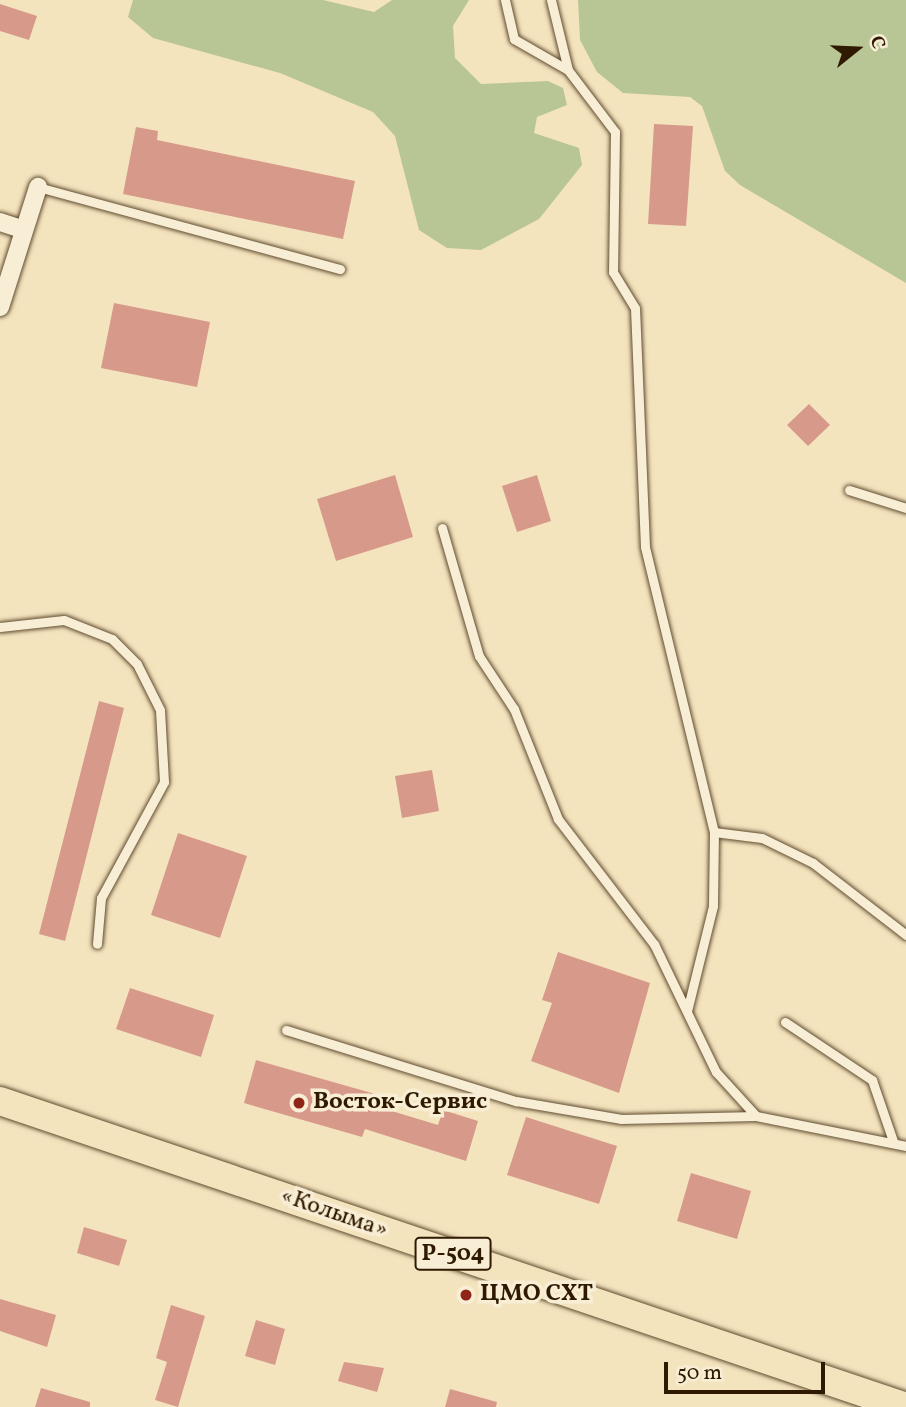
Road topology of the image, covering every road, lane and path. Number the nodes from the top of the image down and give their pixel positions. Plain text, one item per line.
1 (505, 0) edge
2 (551, 0) edge
3 (568, 70) junction
4 (38, 187) joint
5 (0, 222) edge
6 (24, 230) junction
7 (340, 269) dead end
8 (0, 307) edge
9 (849, 490) dead end
10 (906, 508) edge
11 (442, 527) dead end
12 (0, 627) edge
13 (713, 832) junction
14 (906, 935) edge
15 (97, 944) dead end
16 (687, 1011) junction
17 (785, 1022) dead end
18 (286, 1030) dead end
19 (0, 1101) edge
20 (756, 1116) junction
21 (893, 1141) junction
22 (906, 1146) edge
23 (906, 1407) edge

1 - 3 lane
2 - 3 lane
3 - 13 lane
4 - 6 street
4 - 7 lane
5 - 6 street
6 - 8 street
9 - 10 lane
11 - 16 lane
12 - 15 lane
13 - 14 lane
13 - 16 lane
16 - 20 lane
17 - 21 lane
18 - 20 lane
19 - 23 highway, «Колыма» / Р-504
20 - 21 lane
21 - 22 lane

